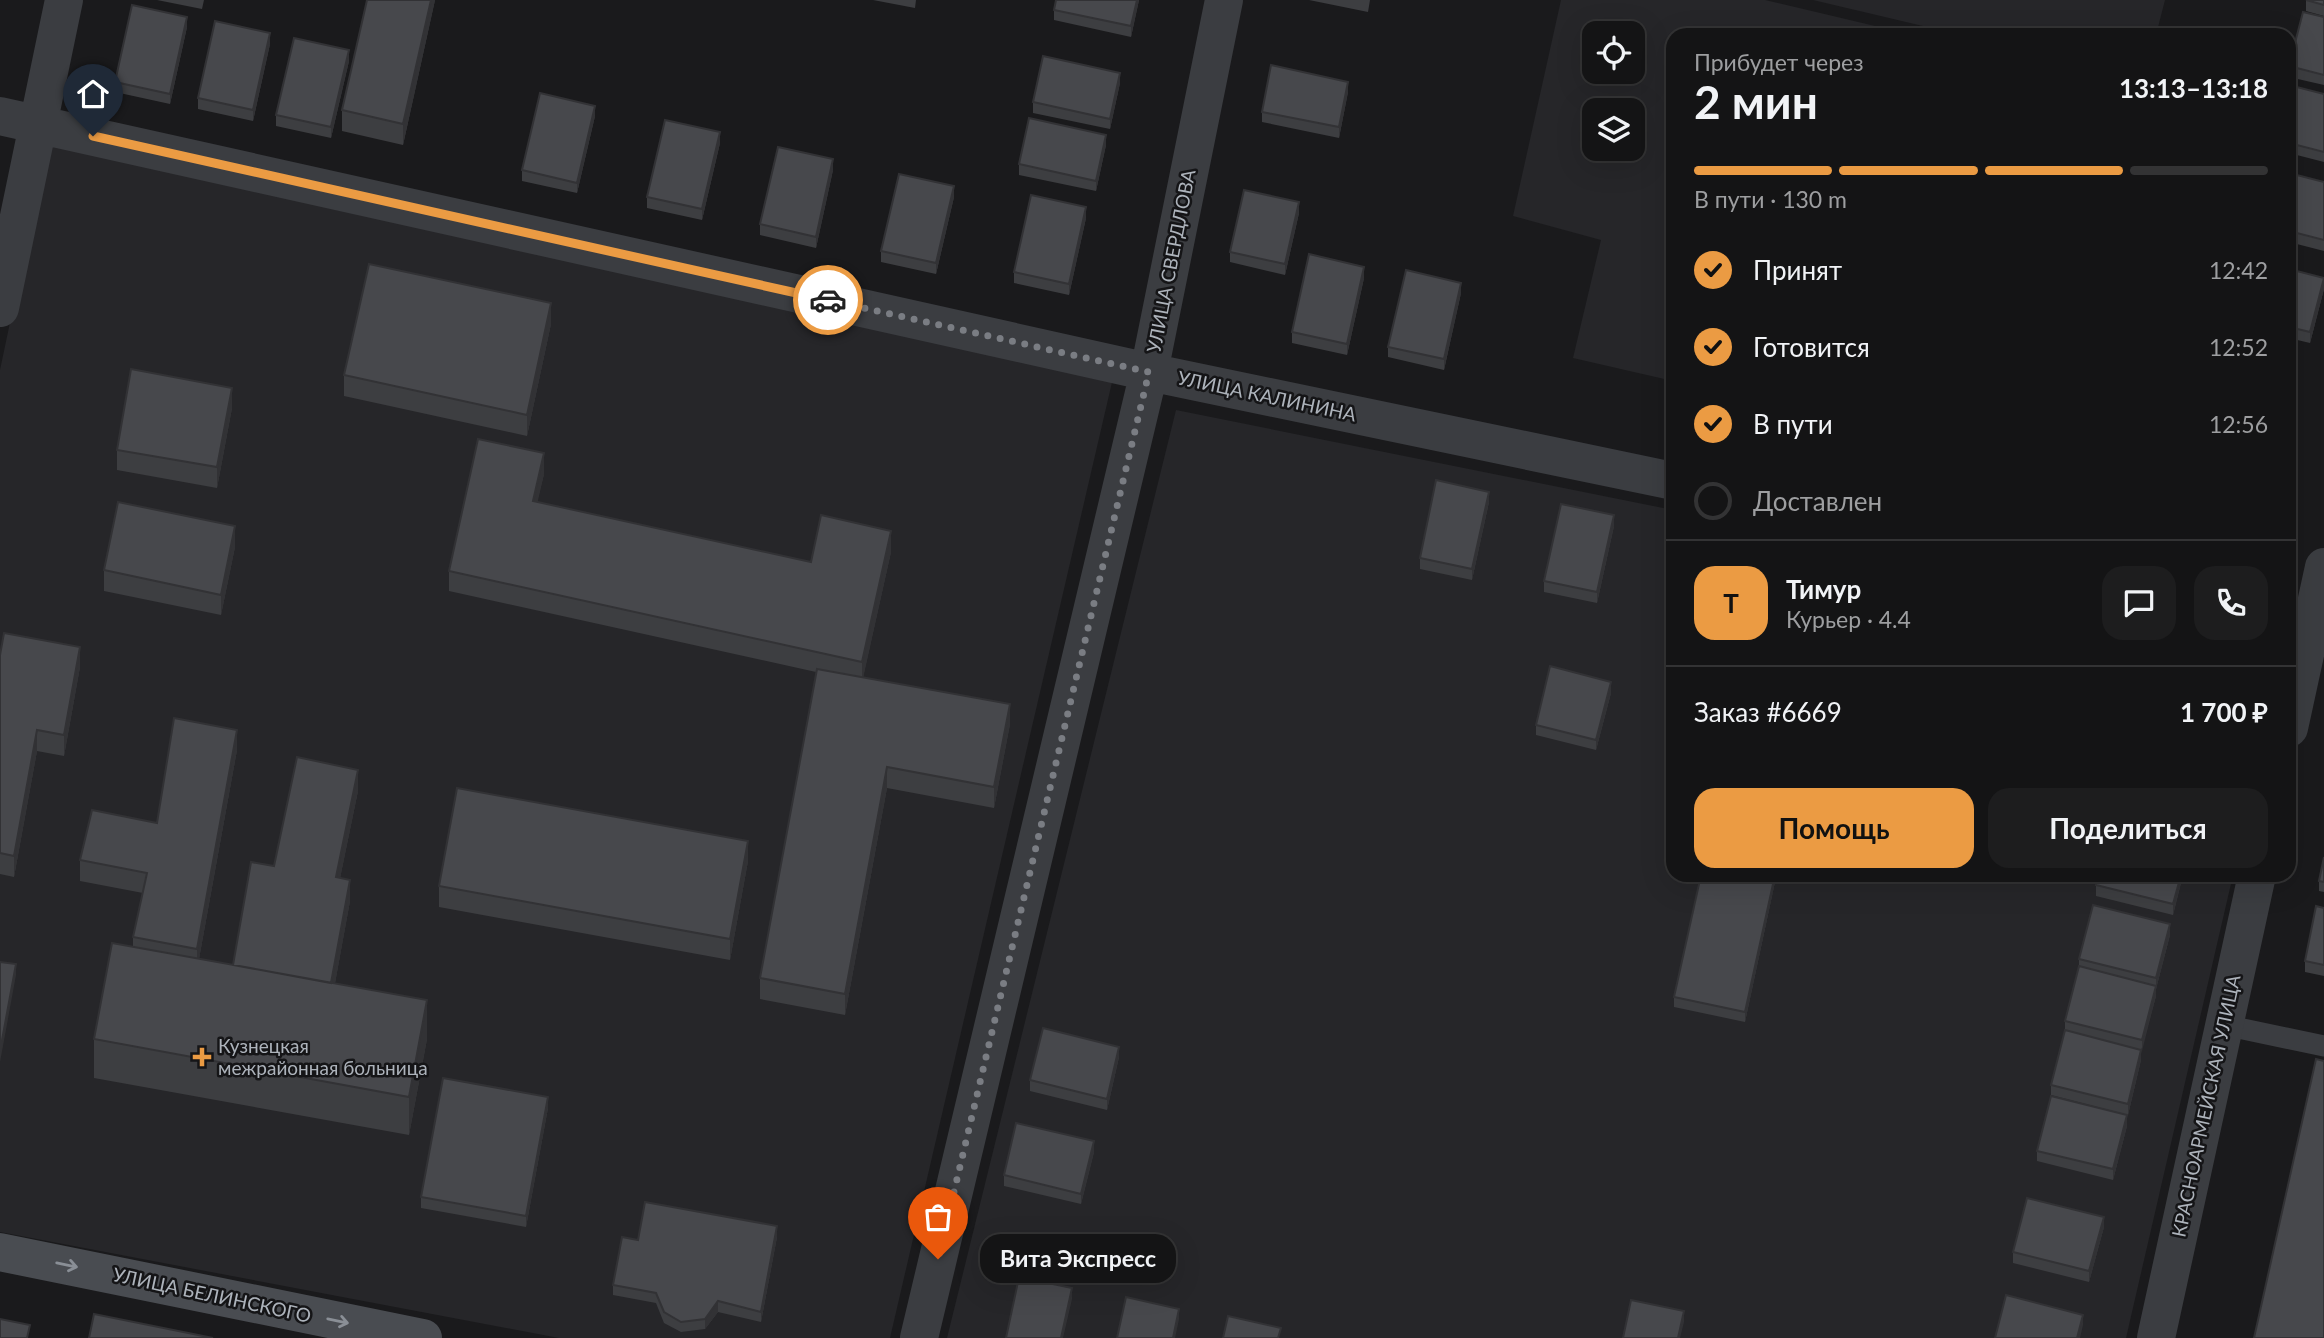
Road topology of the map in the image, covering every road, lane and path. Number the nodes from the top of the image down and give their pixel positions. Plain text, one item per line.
1 (64, 0) edge
2 (1224, 0) edge
3 (0, 116) edge
4 (38, 124) junction
5 (0, 307) edge
6 (1149, 372) junction
7 (1666, 480) edge
8 (2324, 567) edge
9 (2309, 613) edge
10 (2296, 687) edge
11 (2255, 882) edge
12 (2224, 1025) junction
13 (2324, 1046) edge
14 (0, 1252) edge
15 (423, 1338) edge
16 (919, 1338) edge
17 (2156, 1338) edge

1 - 4 street
2 - 6 street, УЛИЦА СВЕРДЛОВА
3 - 4 street, УЛИЦА КАЛИНИНА
4 - 5 street
4 - 6 street, УЛИЦА КАЛИНИНА
6 - 7 street, УЛИЦА КАЛИНИНА
6 - 16 street, УЛИЦА СВЕРДЛОВА
8 - 9 street
9 - 10 street
11 - 12 street, КРАСНОАРМЕЙСКАЯ УЛИЦА
12 - 13 lane
12 - 17 street, КРАСНОАРМЕЙСКАЯ УЛИЦА
14 -> 15 street, УЛИЦА БЕЛИНСКОГО

